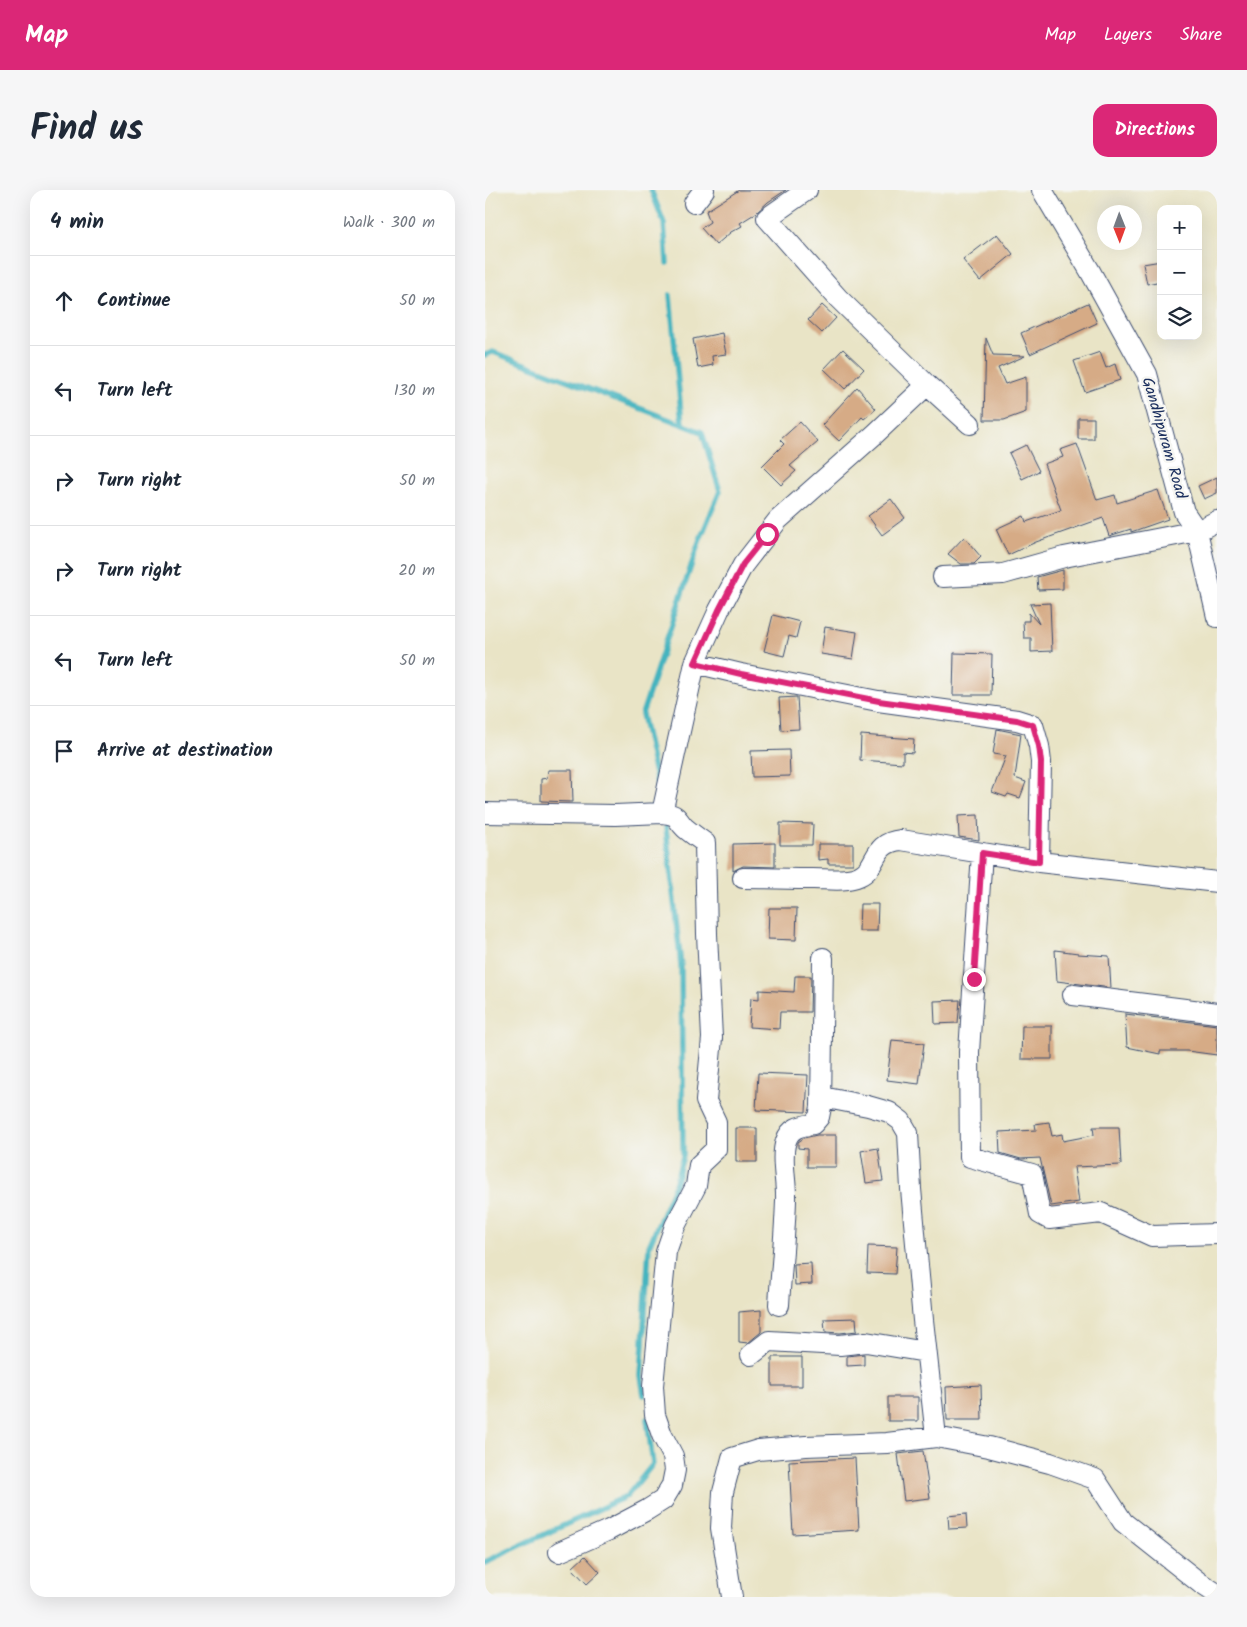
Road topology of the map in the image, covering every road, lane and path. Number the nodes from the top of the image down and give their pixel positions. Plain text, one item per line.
1 (807, 190) edge
2 (1043, 190) edge
3 (927, 385) junction
4 (970, 424) dead end
5 (1217, 521) edge
6 (1197, 531) junction
7 (943, 577) dead end
8 (1217, 618) edge
9 (695, 663) junction
10 (485, 813) edge
11 (662, 813) junction
12 (982, 853) junction
13 (1039, 862) junction
14 (743, 878) dead end
15 (1217, 882) edge
16 (823, 958) dead end
17 (1073, 995) dead end
18 (1217, 1013) edge
19 (821, 1097) junction
20 (1217, 1234) edge
21 (779, 1305) dead end
22 (926, 1352) junction
23 (751, 1355) dead end
24 (936, 1436) junction
25 (559, 1552) dead end
26 (1217, 1594) edge
27 (732, 1597) edge

1 - 3 street
2 - 6 street, Gandhipuram Road
3 - 4 street
3 - 9 street
5 - 6 street
6 - 7 street
6 - 8 street, Gandhipuram Road
9 - 11 street
9 - 13 street
10 - 11 street
11 - 25 street
12 - 13 street
12 - 14 street
12 - 20 street
13 - 15 street
16 - 19 street
17 - 18 street
19 - 21 street
19 - 22 street
22 - 23 street
22 - 24 street
24 - 26 street
24 - 27 street

